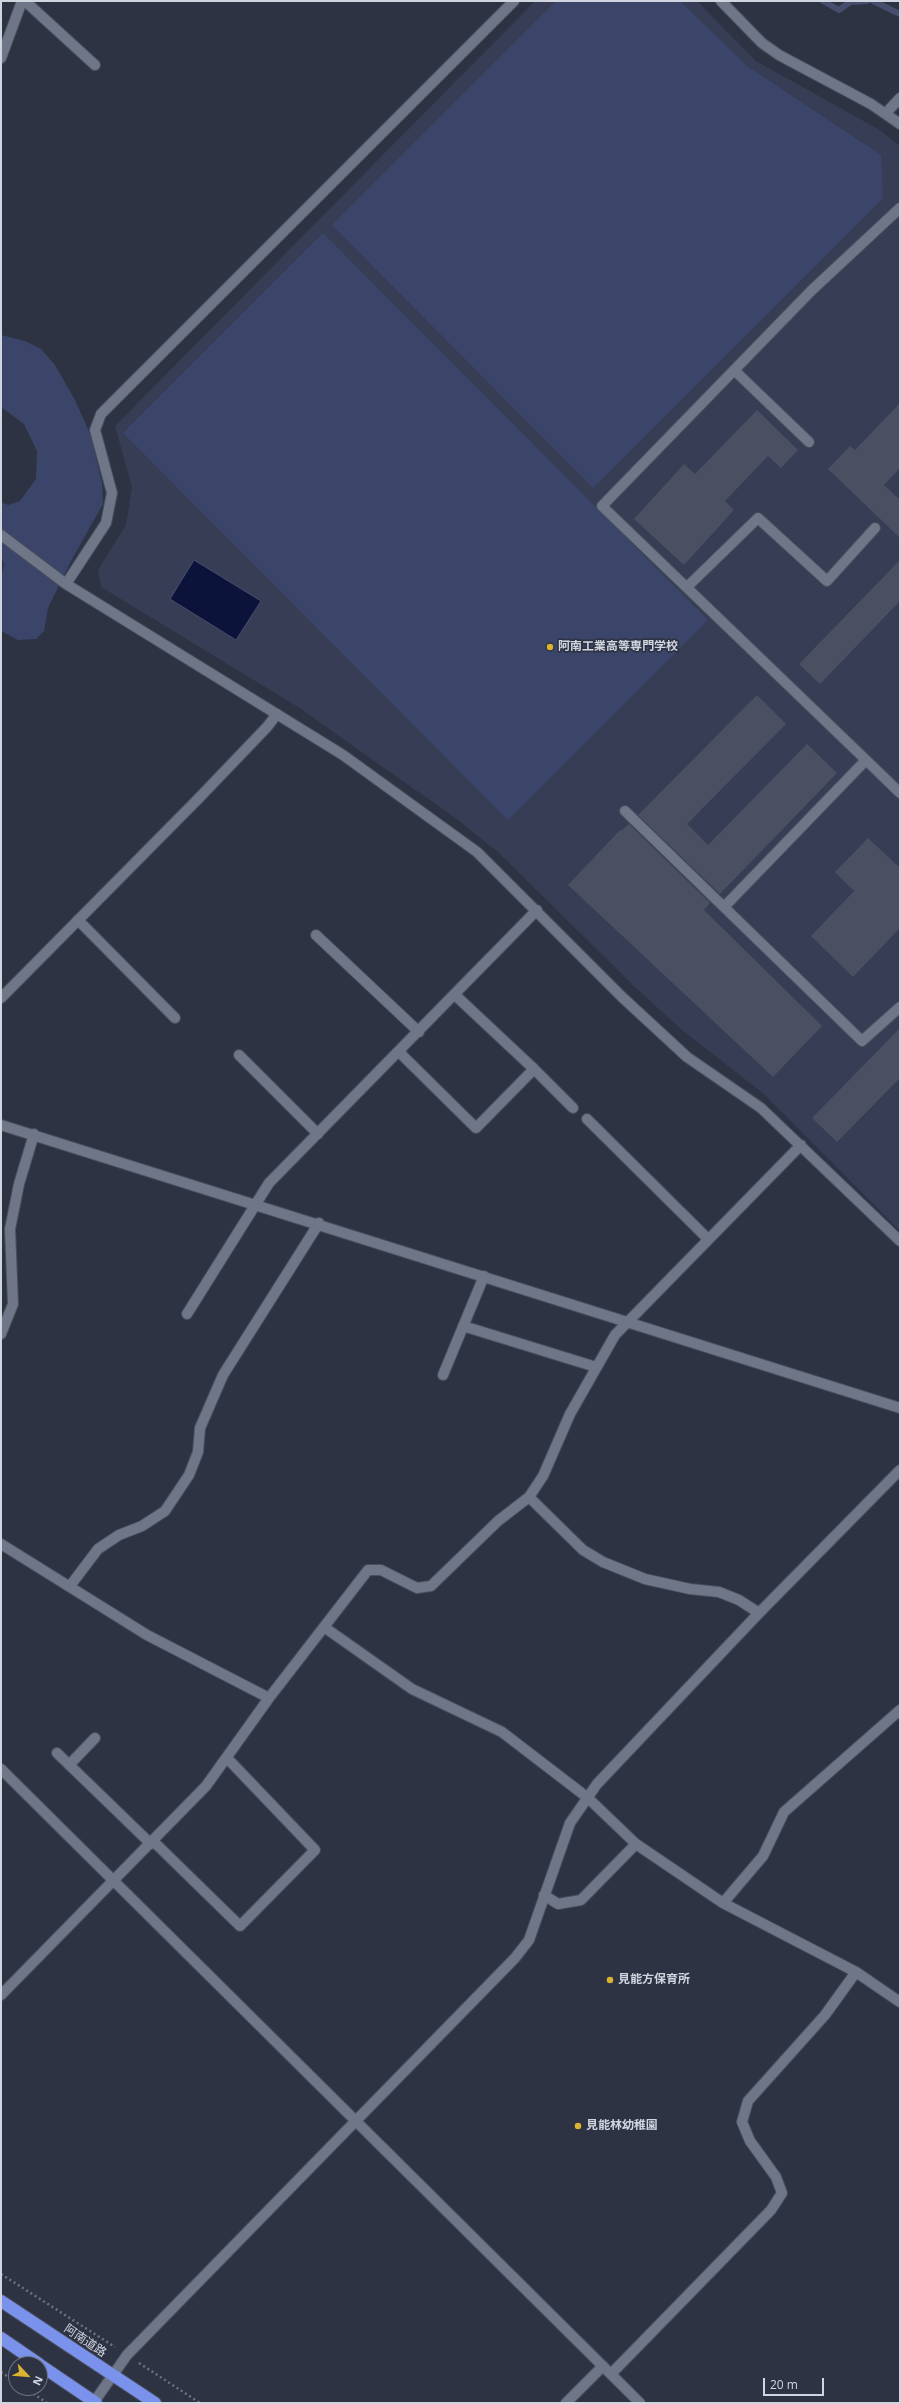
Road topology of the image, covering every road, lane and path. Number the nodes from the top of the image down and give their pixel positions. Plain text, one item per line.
1 (22, 1) edge
2 (25, 1) edge
3 (514, 1) edge
4 (721, 1) edge
5 (1, 58) edge
6 (95, 65) dead end
7 (900, 98) edge
8 (886, 113) junction
9 (900, 124) edge
10 (900, 208) edge
11 (734, 370) junction
12 (809, 442) dead end
13 (875, 528) dead end
14 (1, 535) edge
15 (66, 584) junction
16 (687, 588) junction
17 (277, 714) junction
18 (866, 760) junction
19 (900, 793) edge
20 (625, 811) dead end
21 (724, 907) junction
22 (537, 910) junction
23 (78, 920) junction
24 (316, 934) dead end
25 (455, 995) junction
26 (1, 998) edge
27 (900, 1007) edge
28 (175, 1018) dead end
29 (419, 1032) junction
30 (399, 1052) junction
31 (239, 1055) dead end
32 (534, 1069) junction
33 (573, 1108) dead end
34 (587, 1119) dead end
35 (1, 1125) edge
36 (34, 1134) junction
37 (318, 1134) junction
38 (801, 1145) junction
39 (255, 1204) junction
40 (319, 1223) junction
41 (707, 1238) junction
42 (900, 1241) edge
43 (484, 1276) junction
44 (187, 1314) dead end
45 (628, 1322) junction
46 (463, 1326) junction
47 (1, 1334) edge
48 (596, 1367) junction
49 (443, 1375) dead end
50 (900, 1408) edge
51 (900, 1470) edge
52 (529, 1497) junction
53 (1, 1544) edge
54 (70, 1586) junction
55 (759, 1613) junction
56 (324, 1627) junction
57 (269, 1698) junction
58 (900, 1710) edge
59 (95, 1738) dead end
60 (57, 1753) dead end
61 (227, 1758) junction
62 (69, 1764) junction
63 (1, 1769) edge
64 (588, 1798) junction
65 (152, 1842) junction
66 (636, 1844) junction
67 (114, 1880) junction
68 (544, 1895) junction
69 (723, 1903) junction
70 (856, 1972) junction
71 (1, 1995) edge
72 (900, 2002) edge
73 (355, 2120) junction
74 (1, 2274) edge
75 (1, 2301) edge
76 (1, 2338) edge
77 (127, 2355) junction
78 (27, 2356) edge
79 (603, 2366) junction
80 (48, 2370) edge
81 (611, 2374) junction
82 (112, 2375) junction
83 (37, 2396) edge
84 (95, 2402) edge
85 (47, 2403) edge
86 (155, 2403) edge
87 (200, 2403) edge
88 (566, 2403) edge
89 (640, 2403) edge

1 - 5 street
2 - 6 street
3 - 15 street
4 - 8 street
7 - 8 street
8 - 9 street
10 - 11 street
11 - 12 street
11 - 16 street
13 - 16 street
14 - 15 street
15 - 17 street
16 - 18 street
17 - 22 street
17 - 23 street
18 - 19 street
18 - 21 street
20 - 21 street
21 - 27 street
22 - 25 street
22 - 38 street
23 - 26 street
23 - 28 street
24 - 29 street
25 - 29 street
25 - 32 street
29 - 30 street
30 - 32 street
30 - 37 street
31 - 37 street
32 - 33 street
34 - 41 street
35 - 36 street
36 - 39 street
36 - 47 street
37 - 39 street
38 - 41 street
38 - 42 street
39 - 40 street
39 - 44 street
40 - 43 street
40 - 54 street
41 - 45 street
43 - 45 street
43 - 46 street
45 - 48 street
45 - 50 street
46 - 48 street
46 - 49 street
48 - 52 street
51 - 55 street
52 - 55 street
52 - 56 street
53 - 54 street
54 - 57 street
55 - 64 street
56 - 57 street
56 - 64 street
57 - 61 street
58 - 69 street
59 - 62 street
60 - 62 street
61 - 65 street
61 - 65 street
62 - 65 street
63 - 67 street
64 - 66 street
64 - 68 street
65 - 67 street
66 - 68 street
66 - 69 street
67 - 71 street
67 - 73 street
68 - 73 street
69 - 70 street
70 - 72 street
70 - 81 street
73 - 77 street
73 - 79 street
74 - 77 path
75 - 82 highway, 阿南道路
76 - 78 highway
77 - 82 street
77 - 87 path
79 - 81 street
79 - 88 street
80 - 84 highway
81 - 89 street
82 - 84 street
82 - 86 highway, 阿南道路
83 - 85 path

